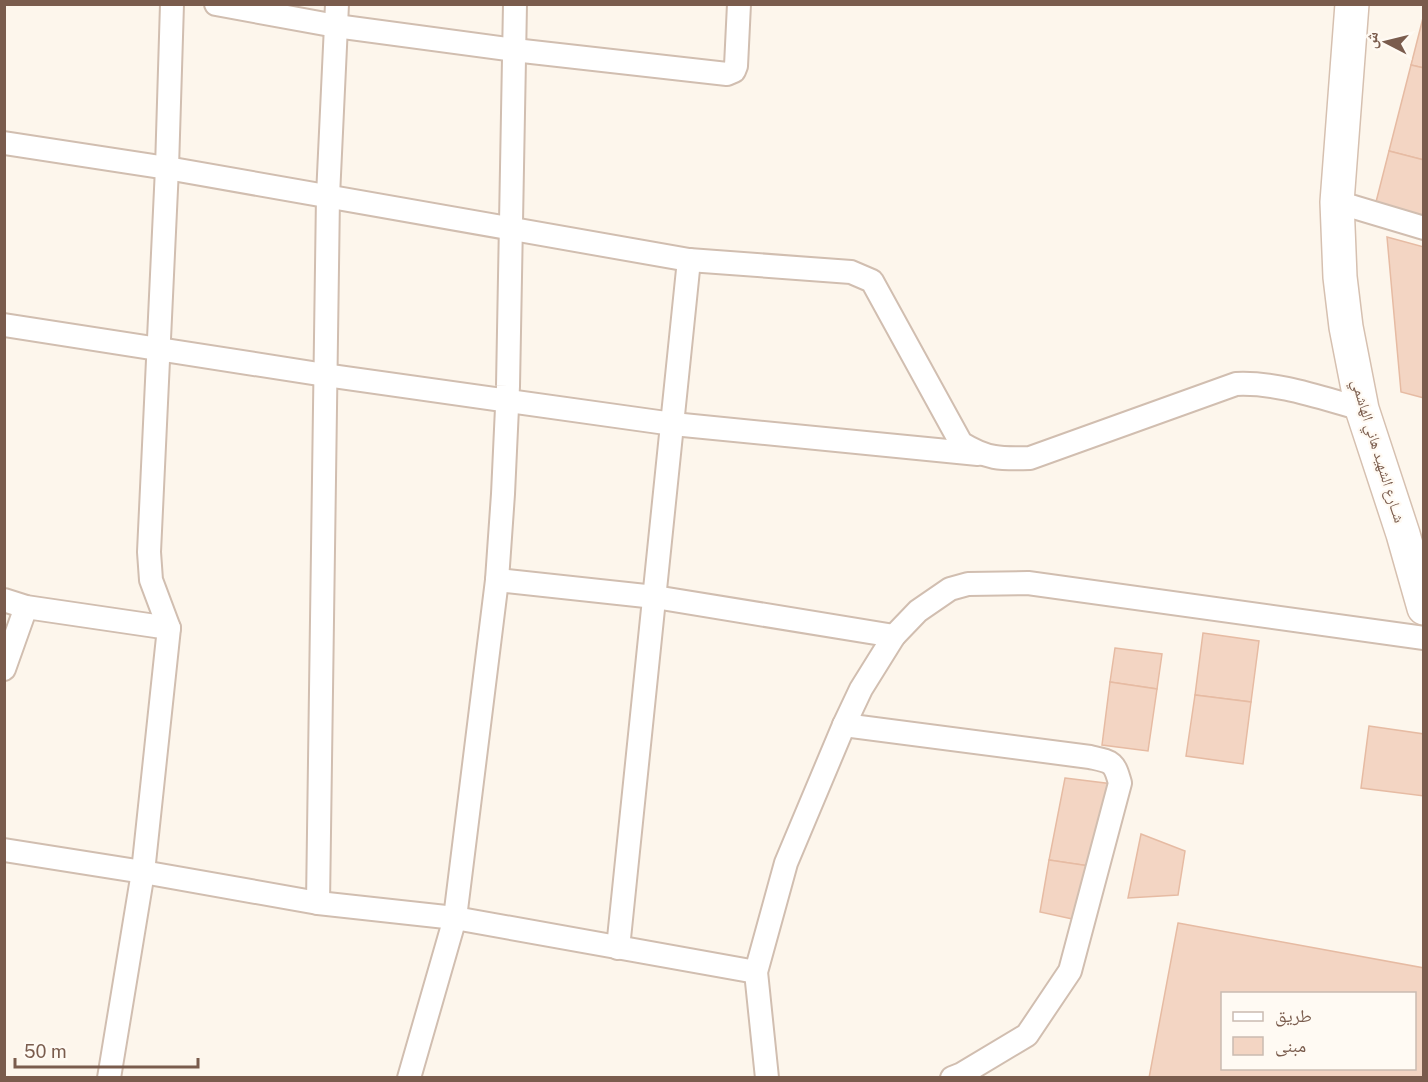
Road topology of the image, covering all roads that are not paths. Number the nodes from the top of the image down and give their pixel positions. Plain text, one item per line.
1 (172, 4) edge
2 (216, 4) edge
3 (515, 4) edge
4 (739, 4) edge
5 (1352, 4) edge
6 (336, 15) edge
7 (514, 50) junction
8 (4, 143) edge
9 (167, 168) junction
10 (328, 196) junction
11 (1337, 202) junction
12 (1424, 228) edge
13 (511, 229) junction
14 (689, 260) junction
15 (4, 325) edge
16 (158, 349) junction
17 (325, 375) junction
18 (507, 400) junction
19 (1362, 409) junction
20 (673, 424) junction
21 (978, 454) junction
22 (497, 580) junction
23 (655, 597) junction
24 (15, 603) edge
25 (1424, 608) edge
26 (169, 628) junction
27 (894, 636) junction
28 (1424, 638) edge
29 (4, 669) edge
30 (844, 725) junction
31 (4, 850) edge
32 (143, 872) junction
33 (318, 903) junction
34 (455, 918) junction
35 (618, 948) junction
36 (756, 972) junction
37 (108, 1077) edge
38 (409, 1077) edge
39 (767, 1077) edge
40 (952, 1077) edge

1 - 9 street
2 - 6 street
3 - 7 street
4 - 7 street
5 - 11 street, شــارع الشهيد هاني الهاشمي
6 - 7 street
6 - 10 street
7 - 13 street
8 - 9 street
9 - 10 street
9 - 16 street
10 - 13 street
10 - 17 street
11 - 12 street
11 - 19 street, شــارع الشهيد هاني الهاشمي
13 - 14 street
13 - 18 street
14 - 20 street
14 - 21 street
15 - 16 street
16 - 17 street
16 - 26 street
17 - 18 street
17 - 33 street
18 - 20 street
18 - 22 street
19 - 21 street
19 - 25 street, شــارع الشهيد هاني الهاشمي
20 - 21 street
20 - 23 street
22 - 23 street
22 - 34 street
23 - 27 street
23 - 35 street
24 - 26 street
24 - 29 street
26 - 32 street
27 - 28 street
27 - 30 street
30 - 36 street
30 - 40 street
31 - 32 street
32 - 33 street
32 - 37 street
33 - 34 street
34 - 35 street
34 - 38 street
35 - 36 street
36 - 39 street

